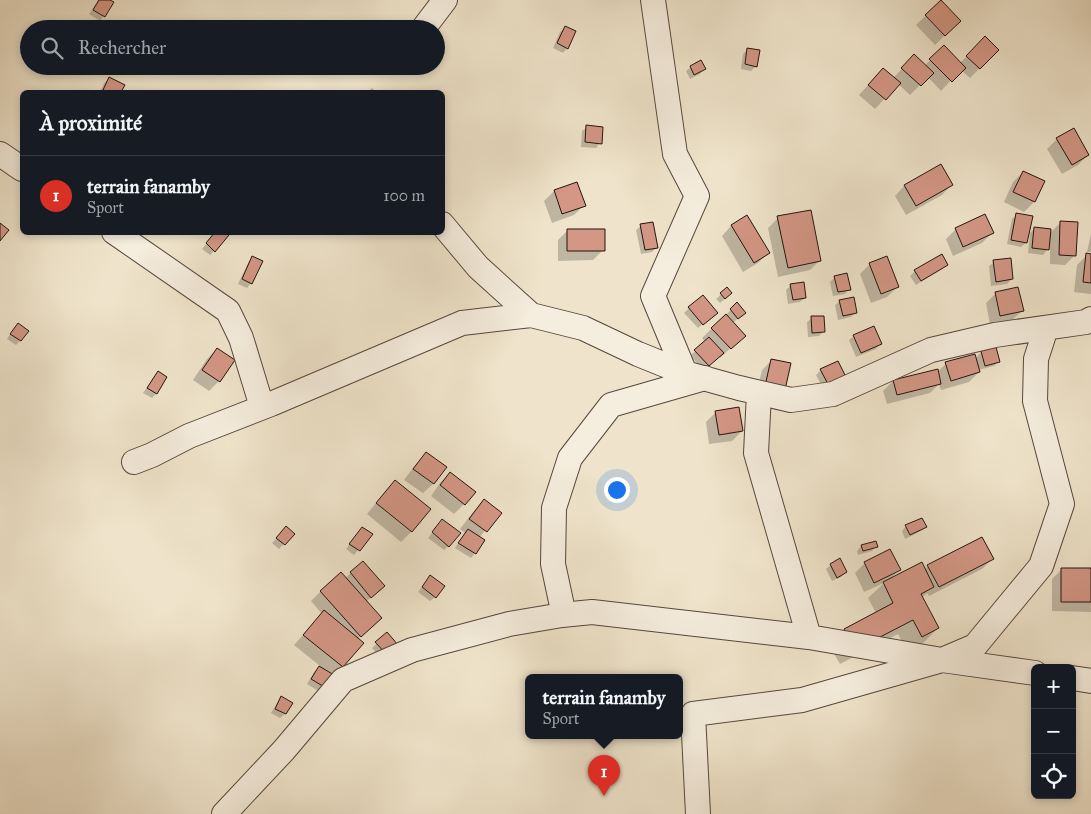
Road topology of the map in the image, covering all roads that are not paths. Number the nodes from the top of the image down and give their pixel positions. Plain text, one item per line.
1 (445, 0) edge
2 (653, 0) edge
3 (430, 20) edge
4 (0, 154) edge
5 (20, 169) edge
6 (445, 228) edge
7 (118, 235) edge
8 (531, 315) junction
9 (1091, 319) edge
10 (1046, 328) junction
11 (695, 376) junction
12 (759, 393) junction
13 (262, 407) junction
14 (134, 462) dead end
15 (562, 615) junction
16 (809, 637) junction
17 (942, 660) junction
18 (1031, 672) edge
19 (1076, 679) edge
20 (1091, 681) edge
21 (224, 814) edge
22 (698, 814) edge

1 - 3 street
2 - 11 street
4 - 5 street
6 - 8 street
7 - 13 street
8 - 11 street
8 - 13 street
9 - 10 street
10 - 12 street
10 - 17 street
11 - 12 street
11 - 15 street
12 - 16 street
13 - 14 street
15 - 16 street
15 - 21 street
16 - 17 street
17 - 18 street
17 - 22 street
19 - 20 street

